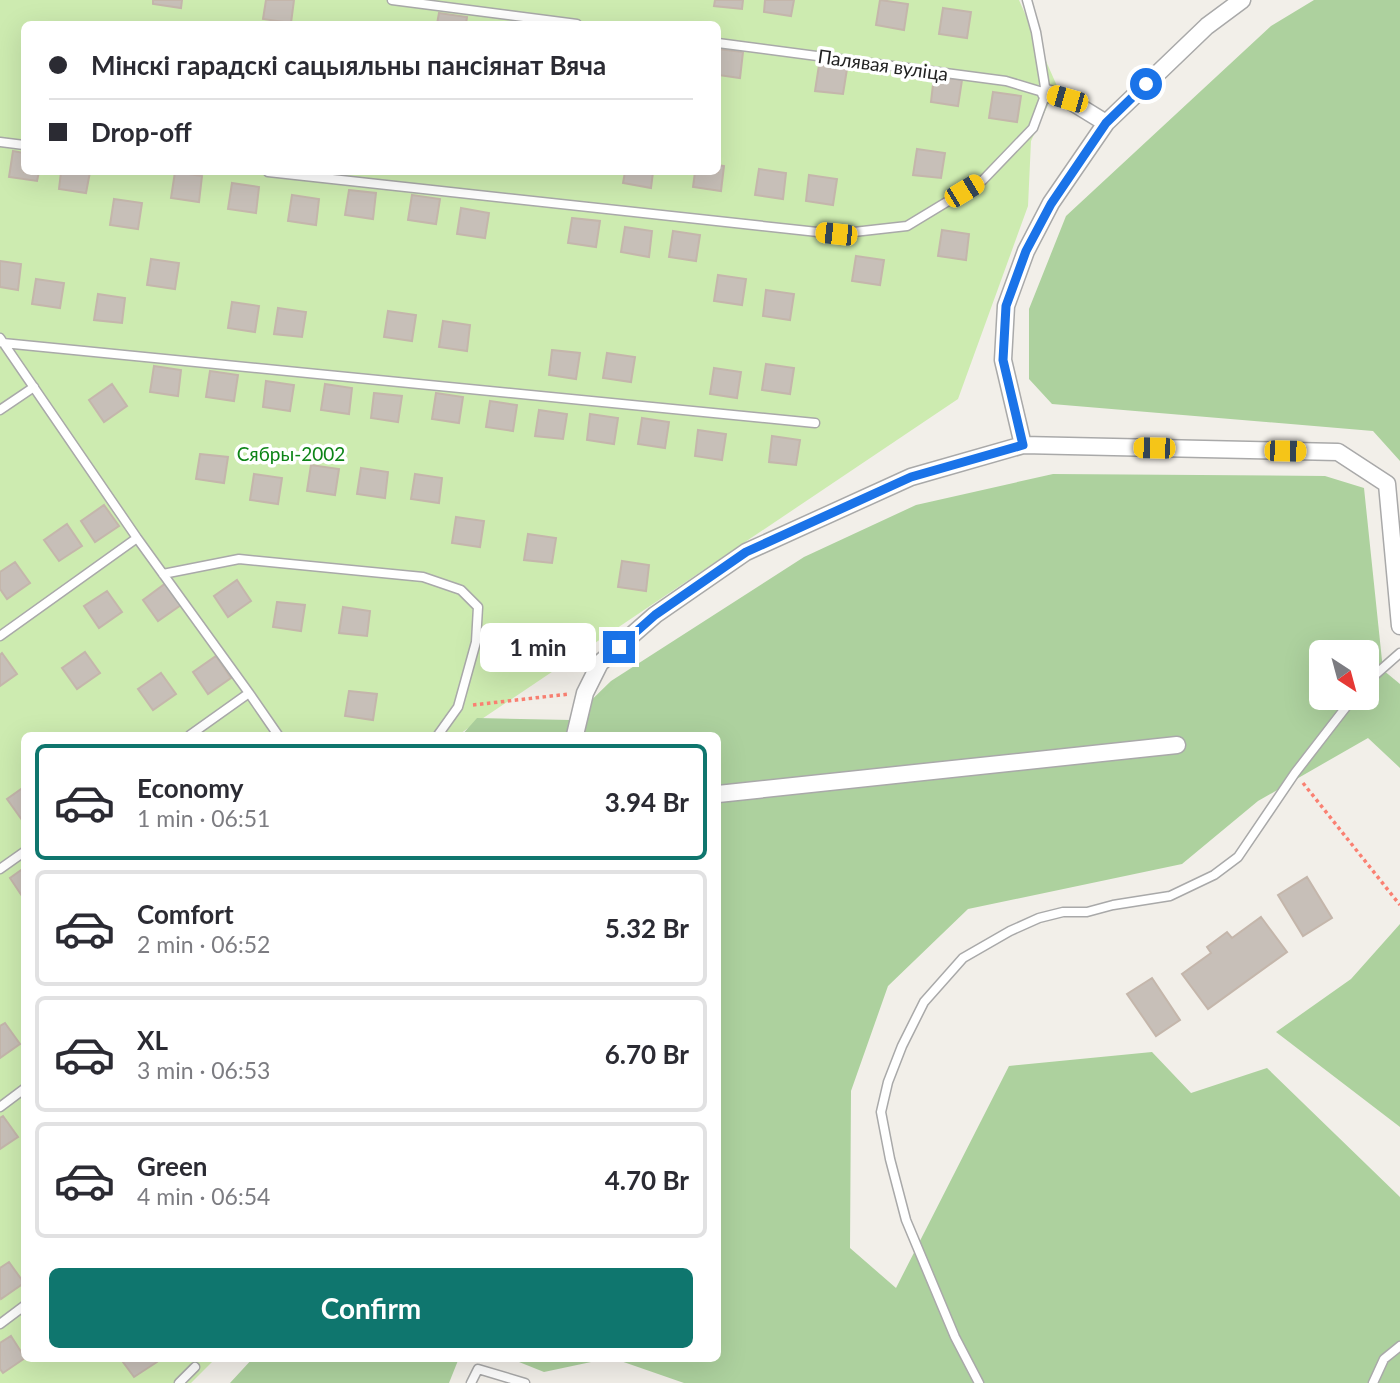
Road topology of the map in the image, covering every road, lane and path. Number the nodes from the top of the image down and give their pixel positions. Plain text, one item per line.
1 (392, 0) edge
2 (1027, 0) edge
3 (1242, 0) edge
4 (436, 3) edge
5 (557, 21) edge
6 (721, 43) edge
7 (1046, 93) junction
8 (1106, 123) junction
9 (0, 142) edge
10 (21, 145) edge
11 (295, 175) edge
12 (2, 341) edge
13 (34, 387) junction
14 (0, 410) edge
15 (815, 423) dead end
16 (1023, 445) junction
17 (136, 538) junction
18 (163, 574) junction
19 (1400, 626) edge
20 (0, 636) edge
21 (1400, 653) edge
22 (1379, 671) edge
23 (249, 693) junction
24 (585, 693) junction
25 (458, 707) junction
26 (1344, 710) edge
27 (194, 732) edge
28 (276, 732) edge
29 (440, 732) edge
30 (576, 732) edge
31 (1177, 745) dead end
32 (1295, 773) junction
33 (721, 794) edge
34 (21, 854) edge
35 (0, 869) edge
36 (1400, 905) edge
37 (21, 1091) edge
38 (0, 1107) edge
39 (21, 1308) edge
40 (0, 1324) edge
41 (1400, 1346) edge
42 (195, 1367) dead end
43 (179, 1383) edge
44 (471, 1383) edge
45 (525, 1383) edge
46 (979, 1383) edge
47 (1373, 1383) edge

1 - 4 lane
2 - 7 lane
3 - 8 street
4 - 5 lane
6 - 7 lane, Палявая вуліца
7 - 8 street
7 - 11 lane
8 - 16 street
9 - 10 lane
12 - 13 lane
12 - 15 lane
13 - 14 lane
13 - 17 lane
16 - 19 street
16 - 24 street
17 - 18 lane
17 - 20 lane
18 - 23 lane
18 - 25 lane
21 - 22 lane
23 - 27 lane
23 - 28 lane
24 - 25 path
24 - 30 street
25 - 29 lane
26 - 32 lane
31 - 33 street
32 - 36 path
32 - 46 lane
34 - 35 lane
37 - 38 lane
39 - 40 lane
41 - 47 lane
42 - 43 lane
44 - 45 lane

